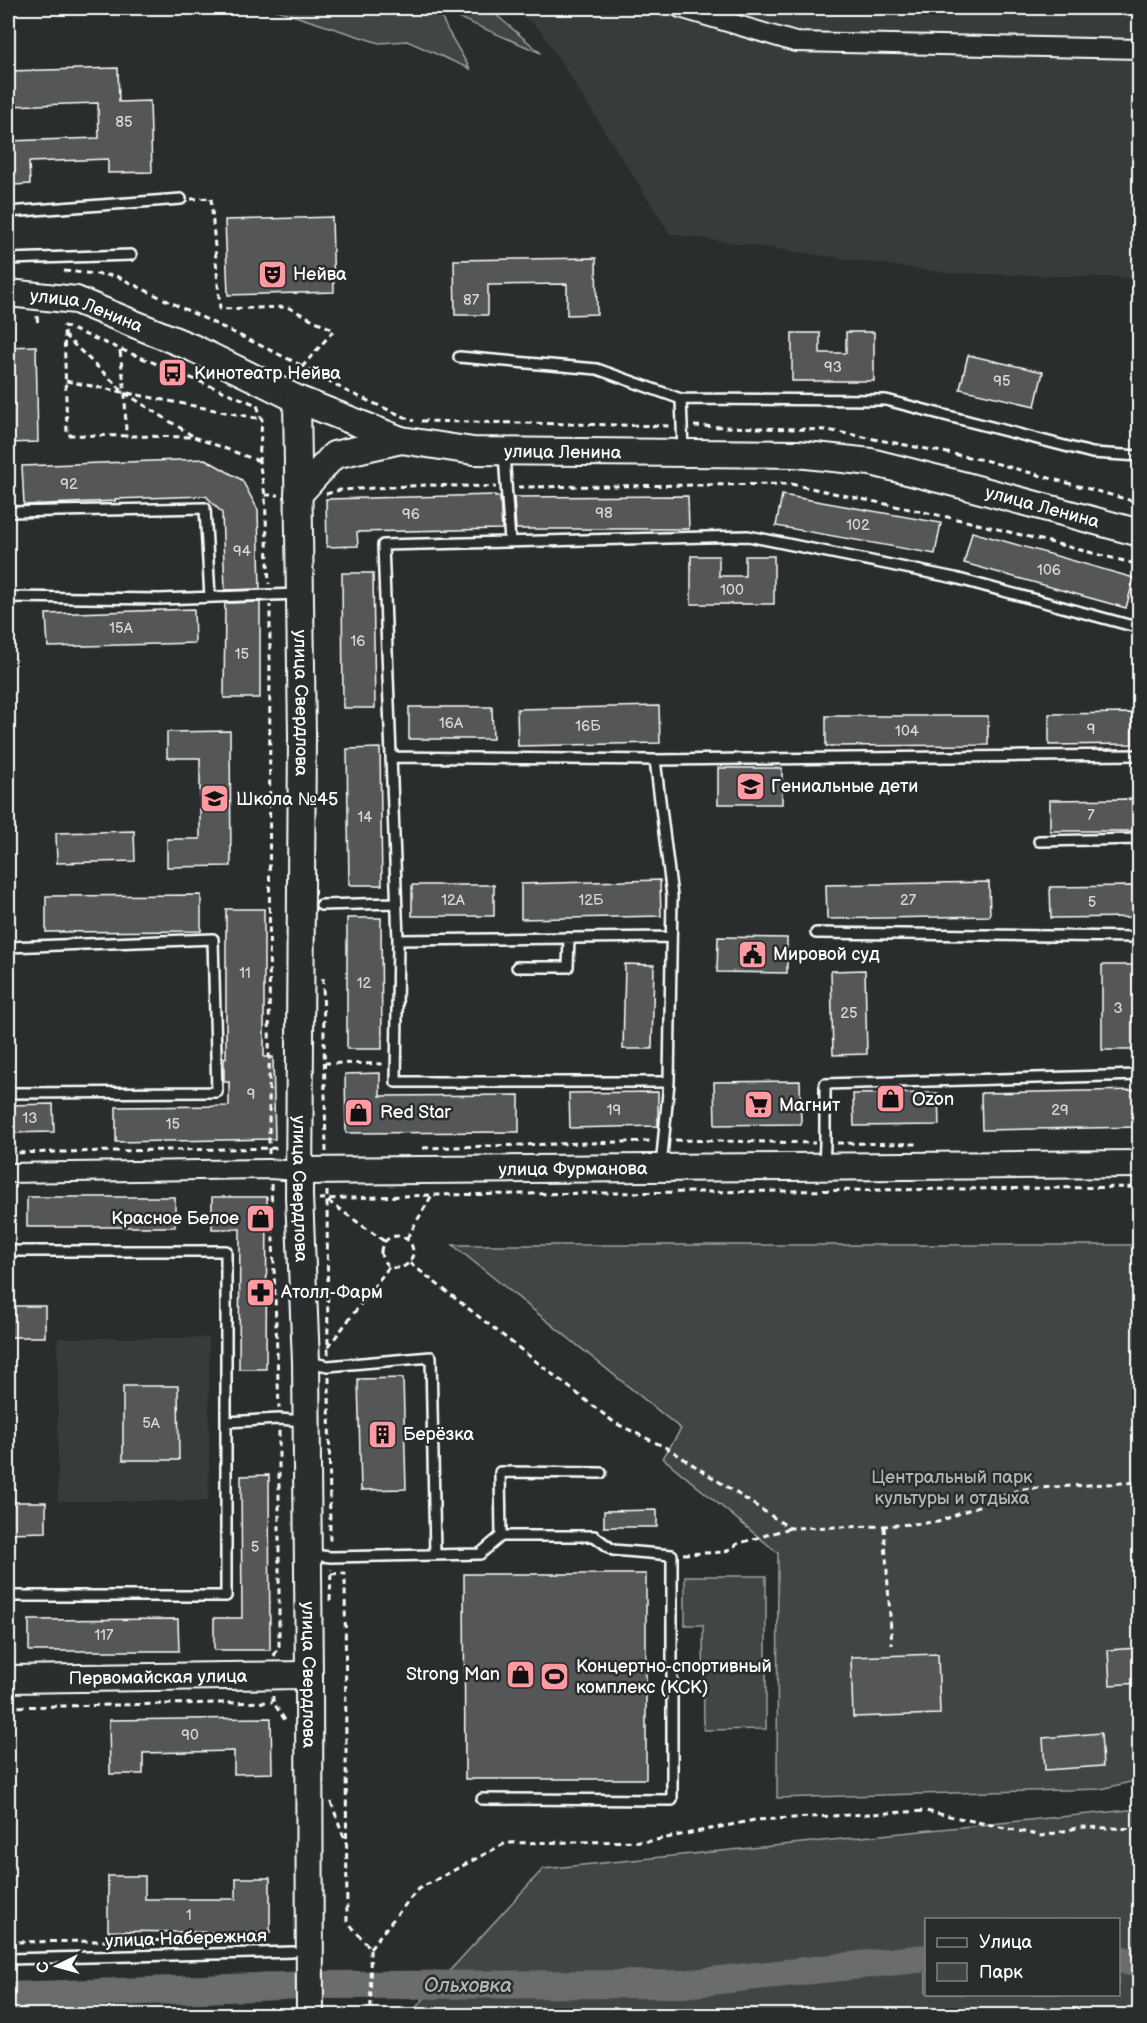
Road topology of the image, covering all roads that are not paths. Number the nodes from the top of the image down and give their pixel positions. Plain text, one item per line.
1 (680, 8) edge
2 (1140, 49) edge
3 (181, 199) road end
4 (8, 212) edge
5 (131, 255) dead end
6 (8, 259) edge
7 (8, 293) edge
8 (459, 357) dead end
9 (297, 399) junction
10 (681, 399) junction
11 (401, 440) junction
12 (503, 451) junction
13 (683, 453) junction
14 (1140, 456) edge
15 (298, 495) junction
16 (8, 512) edge
17 (1140, 533) edge
18 (510, 542) junction
19 (299, 594) junction
20 (8, 597) edge
21 (210, 597) junction
22 (1140, 628) edge
23 (1140, 755) edge
24 (391, 757) junction
25 (655, 760) junction
26 (1140, 838) edge
27 (1039, 841) dead end
28 (396, 903) junction
29 (321, 904) dead end
30 (816, 933) dead end
31 (671, 937) junction
32 (1140, 937) edge
33 (569, 938) junction
34 (398, 940) junction
35 (8, 947) edge
36 (517, 967) dead end
37 (1140, 1075) edge
38 (669, 1082) junction
39 (8, 1093) edge
40 (1140, 1164) edge
41 (824, 1168) junction
42 (661, 1169) junction
43 (299, 1171) junction
44 (8, 1173) edge
45 (8, 1251) edge
46 (306, 1361) junction
47 (307, 1421) junction
48 (226, 1422) junction
49 (601, 1473) dead end
50 (501, 1536) junction
51 (435, 1554) junction
52 (308, 1555) junction
53 (8, 1596) edge
54 (309, 1675) junction
55 (8, 1679) edge
56 (482, 1799) dead end
57 (301, 1952) junction
58 (8, 1959) edge
59 (310, 2016) edge

1 - 2 street
3 - 4 lane
5 - 6 lane
7 - 9 main road, улица Ленина
8 - 10 lane
9 - 11 main road, улица Ленина
9 - 15 main road, улица Свердлова
10 - 13 lane
10 - 14 lane
11 - 12 main road, улица Ленина
11 - 15 main road
12 - 13 main road, улица Ленина
12 - 18 lane
13 - 17 main road, улица Ленина
15 - 19 main road, улица Свердлова
16 - 21 lane
18 - 22 lane
18 - 24 lane
19 - 21 lane
19 - 43 main road, улица Свердлова
20 - 21 lane
23 - 25 lane
24 - 25 lane
24 - 28 lane
25 - 31 lane
26 - 27 lane
28 - 29 lane
28 - 34 lane
30 - 32 lane
31 - 33 lane
31 - 38 lane
33 - 34 lane
33 - 36 lane
34 - 38 lane
35 - 39 lane
37 - 41 lane
38 - 42 lane
40 - 41 main road, улица Фурманова
41 - 42 main road, улица Фурманова
42 - 43 main road, улица Фурманова
43 - 44 street, улица Фурманова
43 - 46 main road, улица Свердлова
45 - 48 lane
46 - 47 main road, улица Свердлова
46 - 51 lane
47 - 48 lane
47 - 52 main road, улица Свердлова
48 - 53 lane
49 - 50 lane
50 - 51 lane
50 - 56 lane
51 - 52 lane
52 - 54 main road, улица Свердлова
54 - 55 main road, Первомайская улица
54 - 57 main road, улица Свердлова
57 - 58 lane, улица Набережная
57 - 59 main road, улица Свердлова

